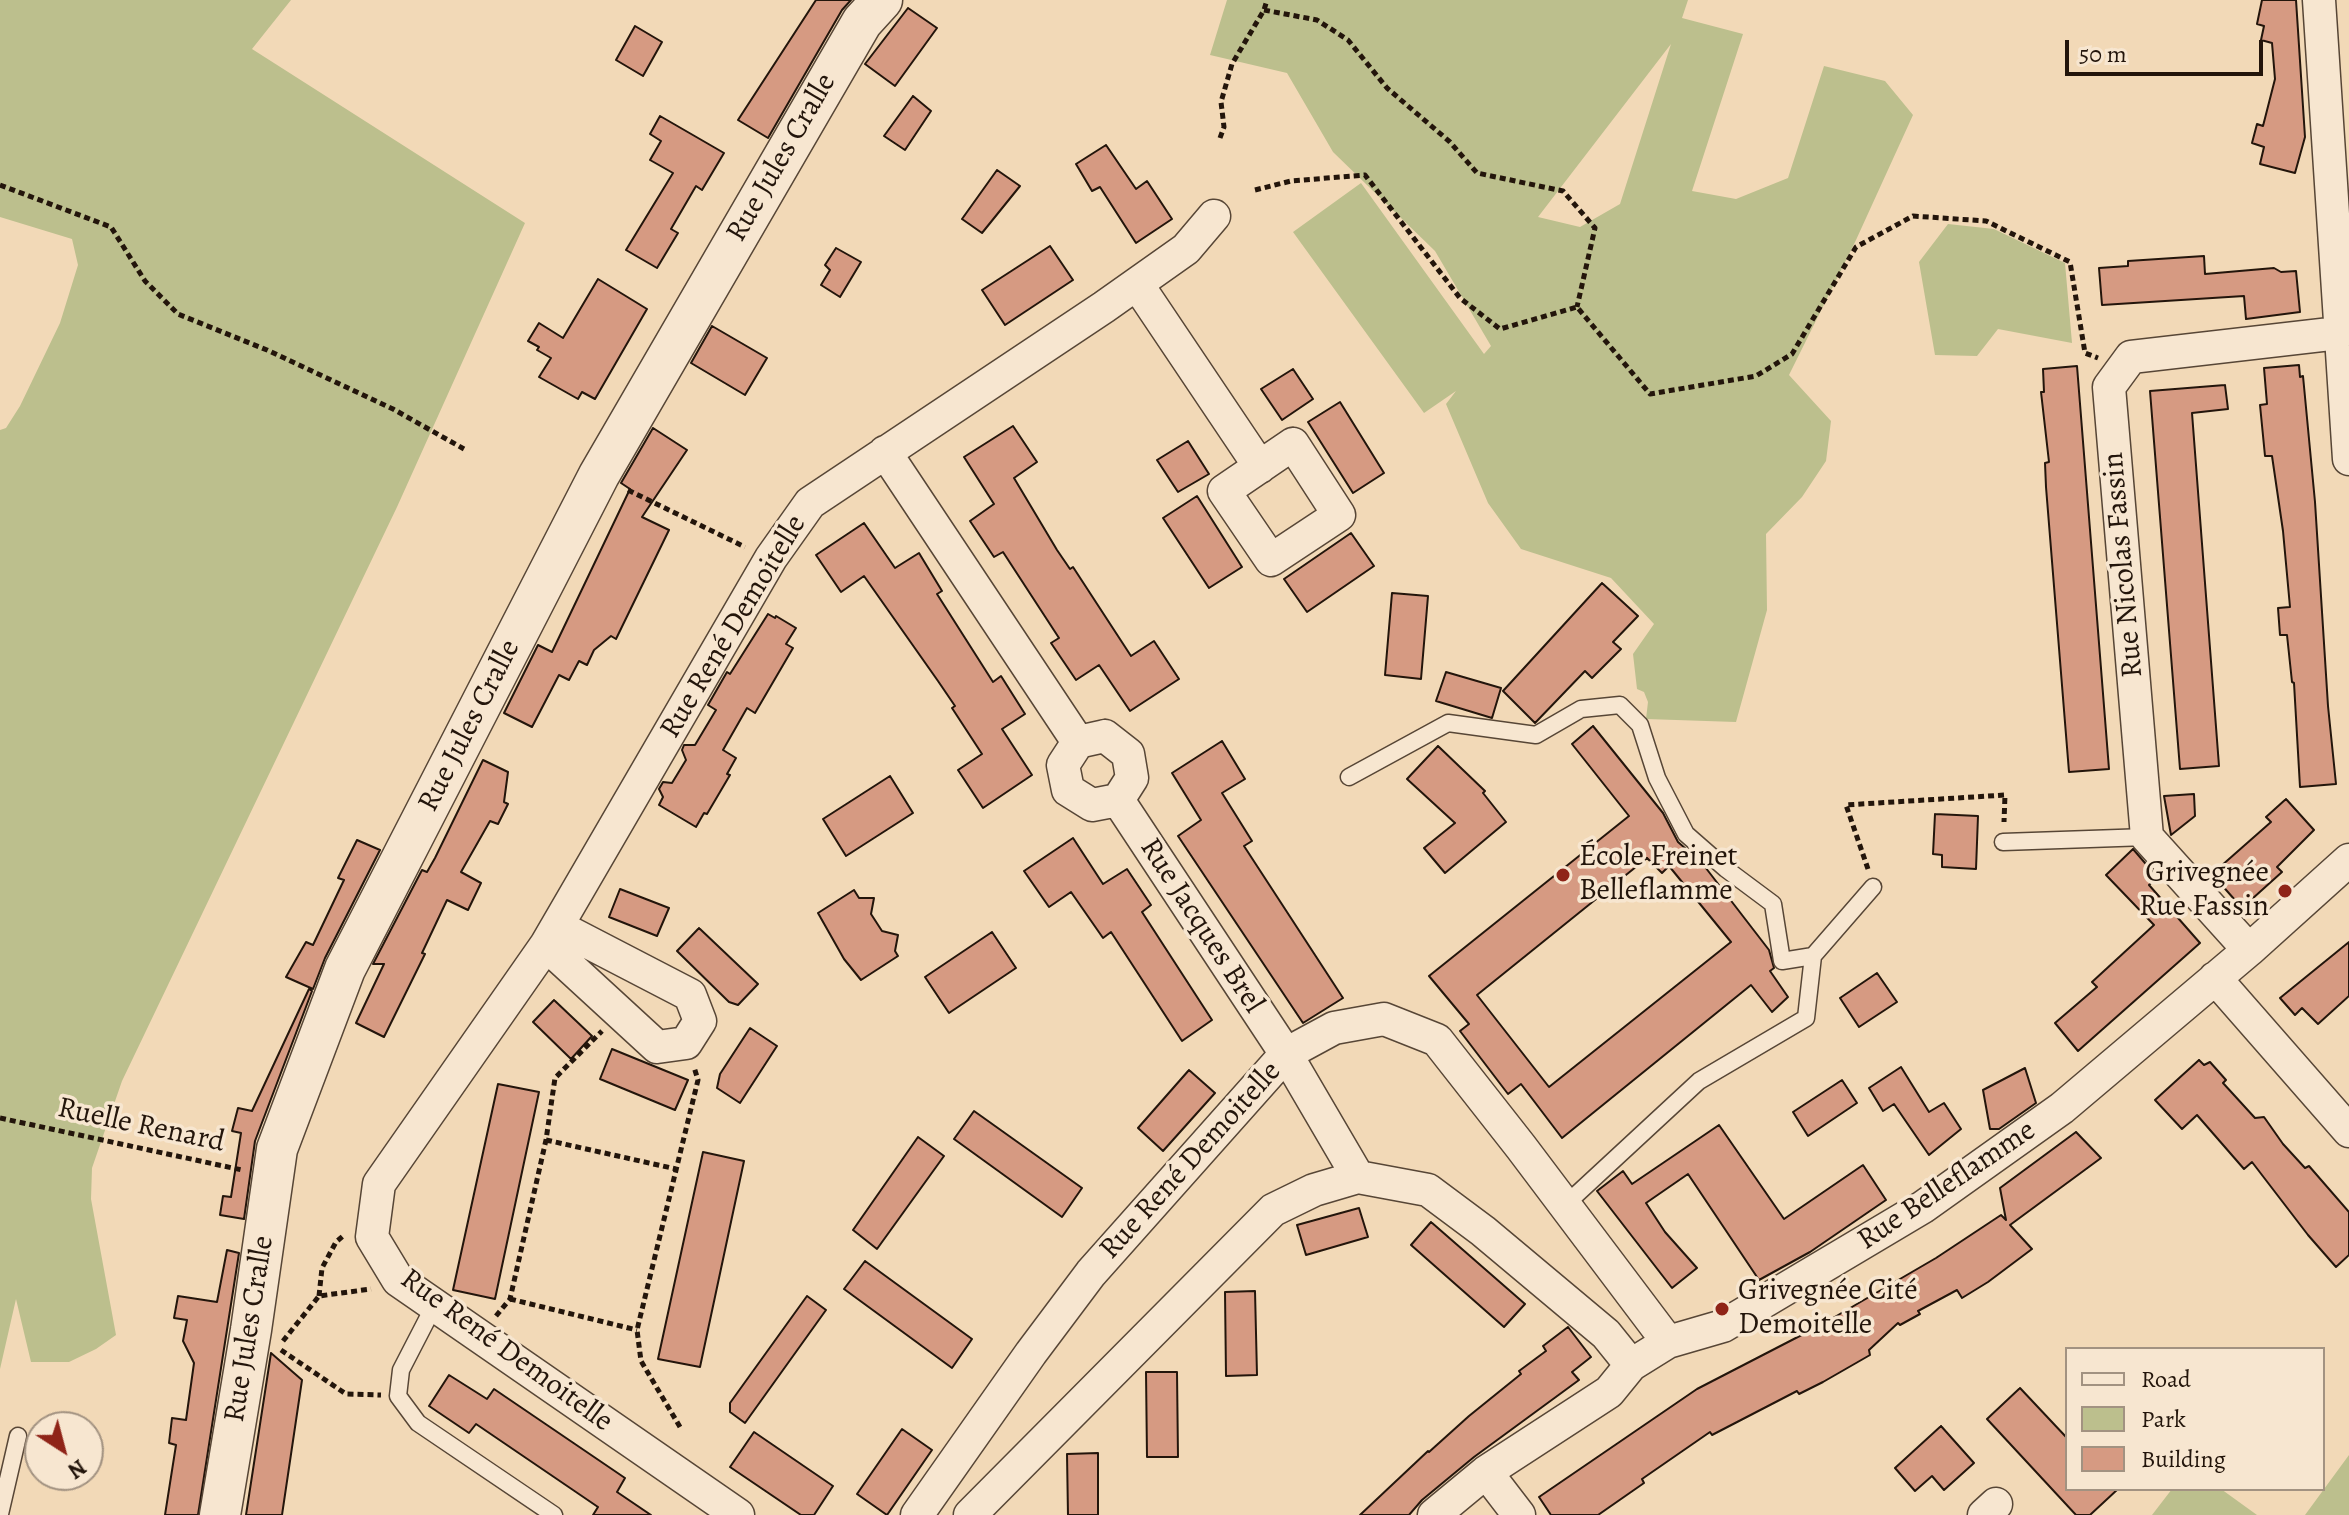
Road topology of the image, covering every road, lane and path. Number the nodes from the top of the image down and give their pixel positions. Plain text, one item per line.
1 (882, 0) edge
2 (1267, 0) edge
3 (2319, 0) edge
4 (1264, 10) junction
5 (1220, 138) dead end
6 (0, 185) edge
7 (1255, 190) dead end
8 (1214, 216) dead end
9 (1137, 284) junction
10 (1577, 307) junction
11 (2339, 333) junction
12 (2122, 369) junction
13 (464, 449) dead end
14 (885, 452) junction
15 (2349, 459) edge
16 (1260, 467) dead end
17 (599, 475) junction
18 (727, 540) dead end
19 (1078, 742) junction
20 (1349, 777) dead end
21 (1118, 800) junction
22 (2147, 837) junction
23 (2003, 842) joint
24 (2349, 860) edge
25 (1873, 887) joint
26 (552, 935) junction
27 (2249, 950) junction
28 (1813, 956) junction
29 (2215, 978) junction
30 (620, 1013) junction
31 (686, 1043) junction
32 (1286, 1054) junction
33 (0, 1118) edge
34 (2349, 1131) edge
35 (546, 1140) junction
36 (676, 1169) junction
37 (273, 1176) junction
38 (1358, 1177) junction
39 (1564, 1206) junction
40 (375, 1212) junction
41 (398, 1280) junction
42 (319, 1296) junction
43 (510, 1299) junction
44 (434, 1306) junction
45 (1640, 1307) junction
46 (637, 1330) junction
47 (1606, 1334) junction
48 (479, 1337) junction
49 (1668, 1342) junction
50 (1631, 1365) junction
51 (398, 1396) junction
52 (680, 1427) dead end
53 (18, 1436) dead end
54 (1486, 1472) junction
55 (0, 1514) edge
56 (220, 1515) edge
57 (554, 1515) edge
58 (738, 1515) edge
59 (917, 1515) edge
60 (970, 1515) edge
61 (1434, 1515) edge
62 (1519, 1515) edge

1 - 17 street, Rue Jules Cralle
2 - 4 path
3 - 11 street
4 - 5 path
4 - 10 path
6 - 13 path
7 - 10 path
8 - 9 street, Rue René Demoitelle
9 - 14 street, Rue René Demoitelle
9 - 16 street
10 - 12 path
11 - 12 street
11 - 15 street
12 - 22 street, Rue Nicolas Fassin
14 - 19 street
14 - 26 street, Rue René Demoitelle
17 - 18 path
17 - 37 street, Rue Jules Cralle
19 - 21 street
19 - 21 street
20 - 28 lane
21 - 32 street, Rue Jacques Brel
22 - 23 lane
22 - 27 street
23 - 25 path
24 - 27 street, Rue Belleflamme
25 - 28 lane
26 - 30 street
26 - 31 street
26 - 40 street, Rue René Demoitelle
27 - 29 street, Rue Belleflamme
28 - 39 lane
29 - 34 street
29 - 49 street, Rue Belleflamme
30 - 31 street
30 - 35 path
31 - 36 path
32 - 38 street, Rue Jacques Brel
32 - 39 street, Rue René Demoitelle
32 - 59 street, Rue René Demoitelle
33 - 37 path, Ruelle Renard
35 - 36 path
35 - 43 path
36 - 46 path
37 - 56 street, Rue Jules Cralle
38 - 47 street
38 - 60 street
39 - 45 street, Rue René Demoitelle
40 - 41 street, Rue René Demoitelle
40 - 42 path
41 - 42 path
41 - 44 street, Rue René Demoitelle
42 - 51 path
43 - 46 path
43 - 48 path
44 - 48 street, Rue René Demoitelle
44 - 51 lane
45 - 47 street
45 - 49 street, Rue René Demoitelle
46 - 52 path
47 - 50 street
48 - 58 street, Rue René Demoitelle
49 - 50 street, Rue Belleflamme
50 - 54 street, Rue Belleflamme
51 - 57 lane
53 - 55 lane
54 - 61 street, Rue Belleflamme
54 - 62 street

